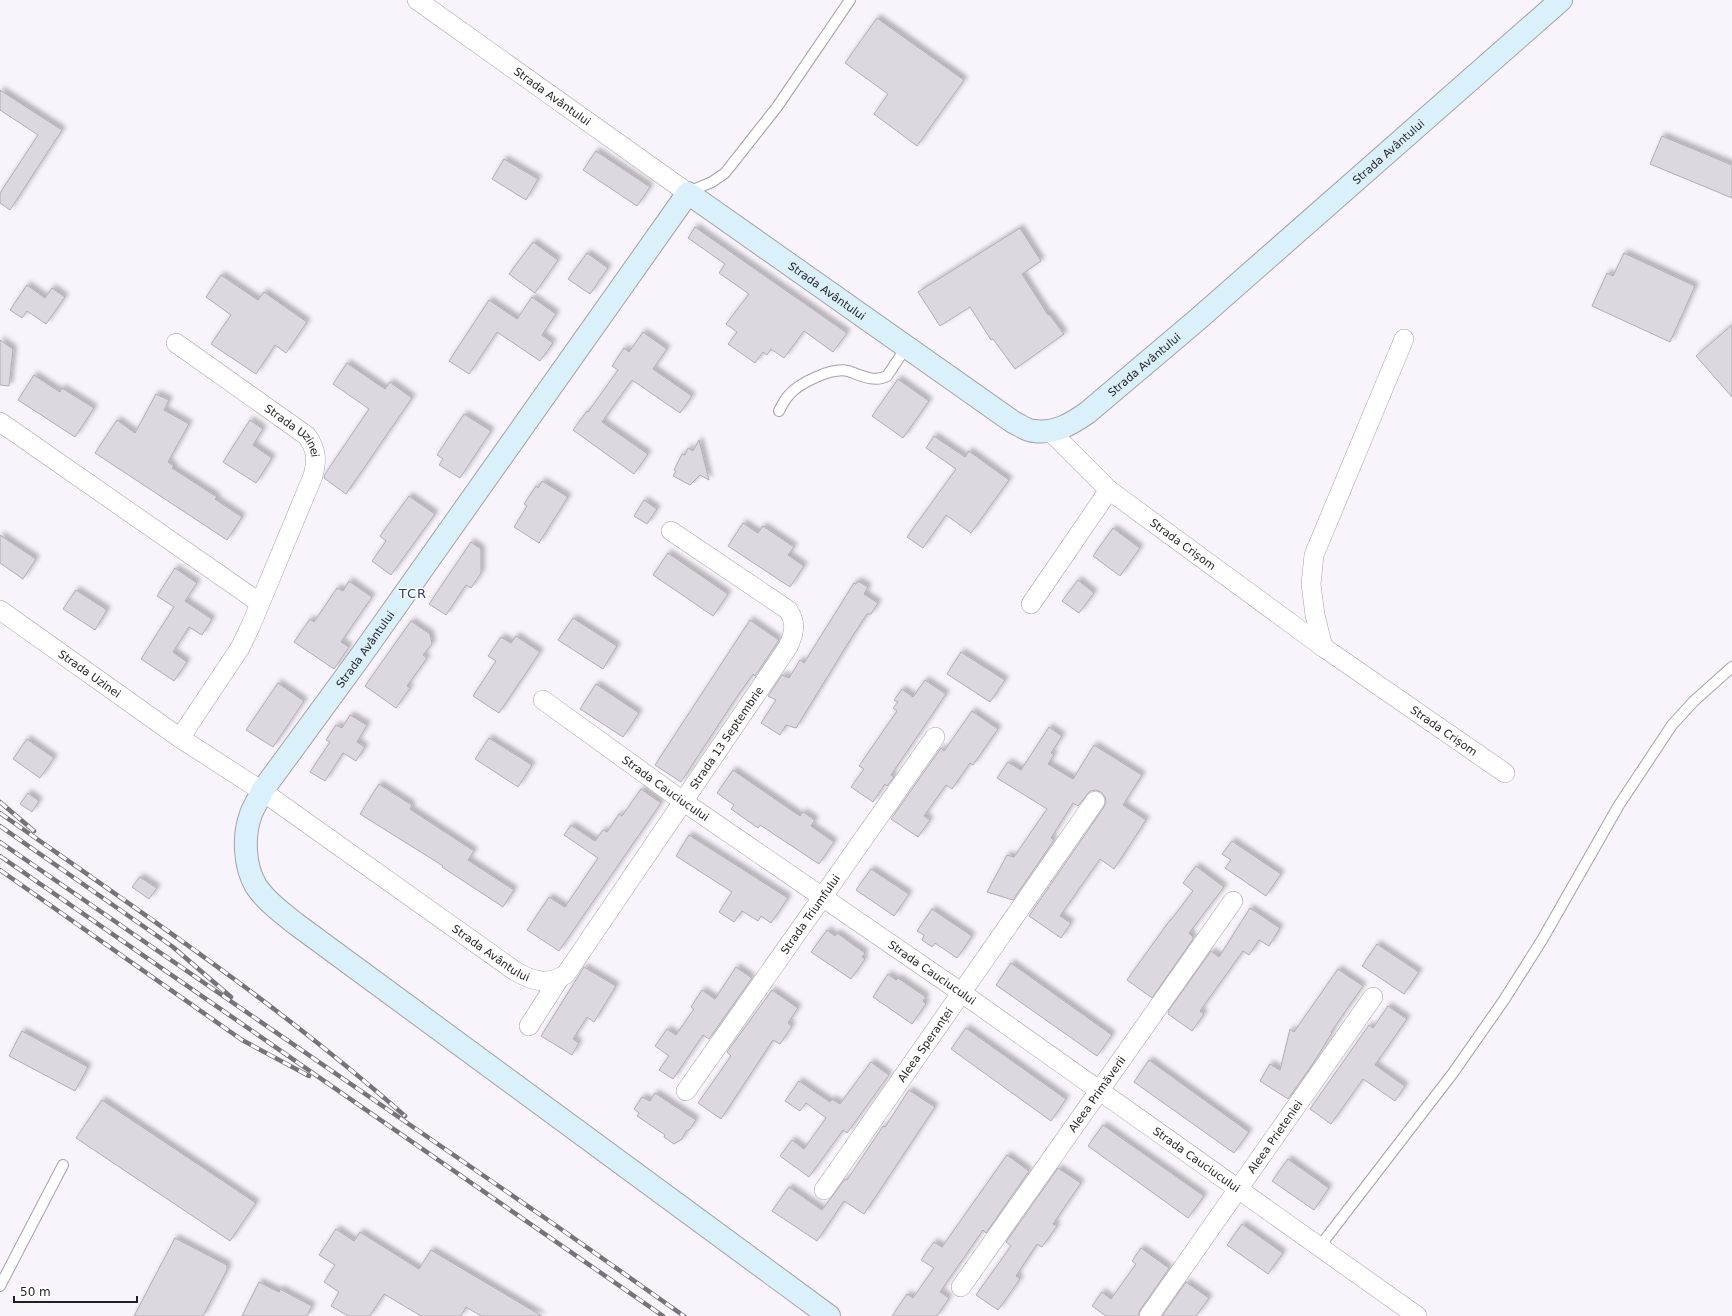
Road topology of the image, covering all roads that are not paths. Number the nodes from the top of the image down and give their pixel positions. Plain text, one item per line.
1 (417, 0) edge
2 (850, 0) edge
3 (1561, 0) edge
4 (688, 193) junction
5 (1404, 338) dead end
6 (176, 343) dead end
7 (907, 346) junction
8 (779, 411) dead end
9 (0, 422) edge
10 (1050, 432) junction
11 (1109, 490) junction
12 (671, 531) dead end
13 (260, 602) junction
14 (1031, 604) dead end
15 (0, 610) edge
16 (1323, 647) junction
17 (1732, 667) edge
18 (543, 700) dead end
19 (934, 737) dead end
20 (180, 738) junction
21 (1505, 773) dead end
22 (262, 791) junction
23 (1095, 801) dead end
24 (684, 802) junction
25 (822, 896) junction
26 (1233, 901) dead end
27 (559, 979) junction
28 (962, 992) junction
29 (1372, 996) dead end
30 (528, 1026) dead end
31 (686, 1091) dead end
32 (1100, 1091) junction
33 (63, 1165) dead end
34 (1239, 1188) junction
35 (824, 1190) dead end
36 (1320, 1246) junction
37 (0, 1286) edge
38 (961, 1287) dead end
39 (829, 1316) edge
40 (1149, 1316) edge
41 (1417, 1316) edge

1 - 4 street, Strada Avântului
2 - 4 lane
3 - 10 main road, Strada Avântului
4 - 7 main road, Strada Avântului
4 - 22 main road, Strada Avântului
5 - 16 street
6 - 13 street, Strada Uzinei
7 - 8 lane
7 - 10 main road, Strada Avântului
9 - 13 street
10 - 11 street, Strada Crișom
11 - 14 street
11 - 16 street, Strada Crișom
12 - 24 street, Strada 13 Septembrie
13 - 20 street, Strada Uzinei
15 - 20 street, Strada Uzinei
16 - 21 street, Strada Crișom
17 - 36 lane
18 - 24 street, Strada Cauciucului
19 - 25 street, Strada Triumfului
20 - 22 street, Strada Uzinei
22 - 27 street, Strada Avântului
22 - 39 main road
23 - 28 street, Aleea Speranței
24 - 25 street, Strada Cauciucului
24 - 27 street, Strada 13 Septembrie
25 - 28 street, Strada Cauciucului
25 - 31 street, Strada Triumfului
26 - 32 street, Aleea Primăverii
27 - 30 street, Strada 13 Septembrie
28 - 32 street, Strada Cauciucului
28 - 35 street, Aleea Speranței
29 - 34 street, Aleea Prieteniei
32 - 34 street, Strada Cauciucului
32 - 38 street, Aleea Primăverii
33 - 37 lane
34 - 36 street, Strada Cauciucului
34 - 40 street, Aleea Prieteniei
36 - 41 street, Strada Cauciucului

